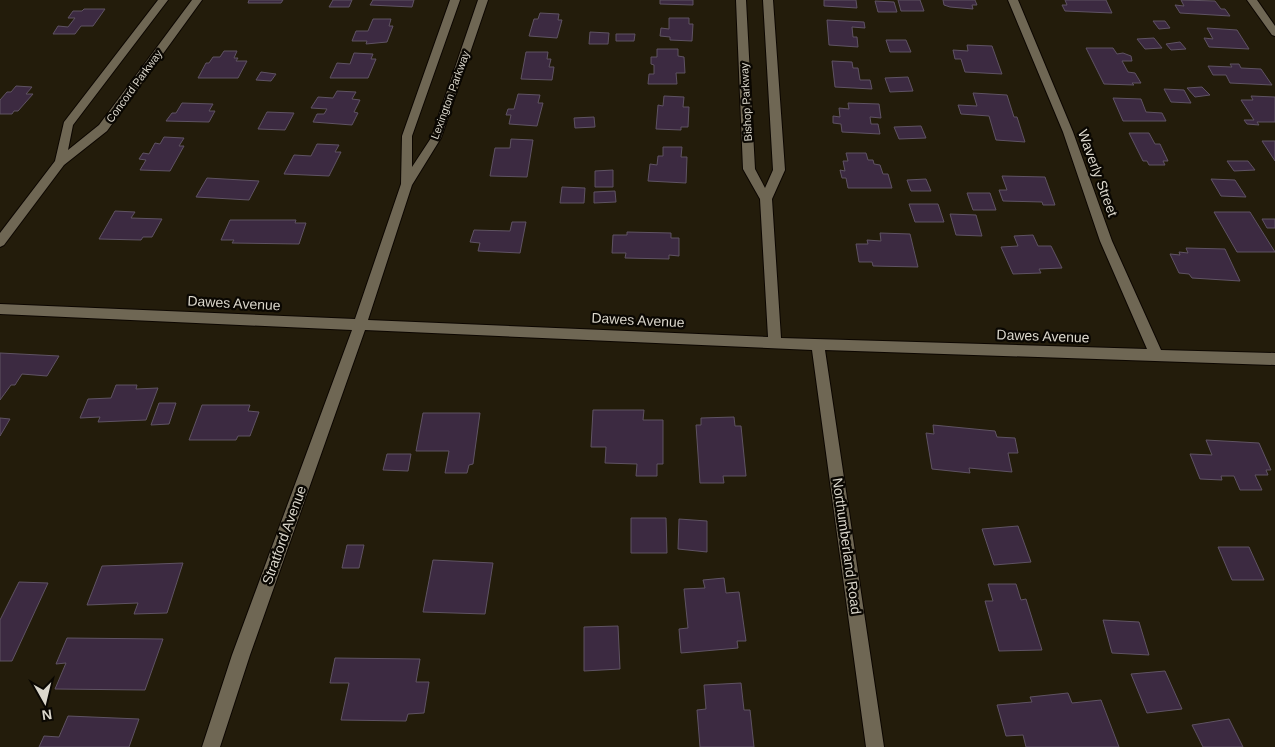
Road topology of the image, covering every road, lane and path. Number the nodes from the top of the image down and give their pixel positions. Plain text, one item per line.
1 (163, 0) edge
2 (196, 0) edge
3 (455, 0) edge
4 (483, 0) edge
5 (741, 0) edge
6 (768, 0) edge
7 (1013, 0) edge
8 (1252, 0) edge
9 (1275, 33) edge
10 (60, 162) junction
11 (406, 185) junction
12 (766, 199) junction
13 (0, 242) edge
14 (0, 309) edge
15 (360, 325) junction
16 (775, 343) junction
17 (818, 345) junction
18 (1157, 356) junction
19 (1275, 359) edge
20 (211, 747) edge
21 (876, 747) edge

1 - 10 street, Concord Parkway
2 - 10 street, Concord Parkway
3 - 11 street, Lexington Parkway
4 - 11 street, Lexington Parkway
5 - 12 street, Bishop Parkway
6 - 12 street, Bishop Parkway
7 - 18 street, Waverly Street
8 - 9 street
10 - 13 street, Concord Parkway
11 - 15 street, Lexington Parkway
12 - 16 street, Bishop Parkway
14 - 15 street, Dawes Avenue
15 - 16 street, Dawes Avenue
15 - 20 street, Stratford Avenue
16 - 17 street, Dawes Avenue
17 - 18 street, Dawes Avenue
17 - 21 street, Northumberland Road
18 - 19 street, Dawes Avenue

